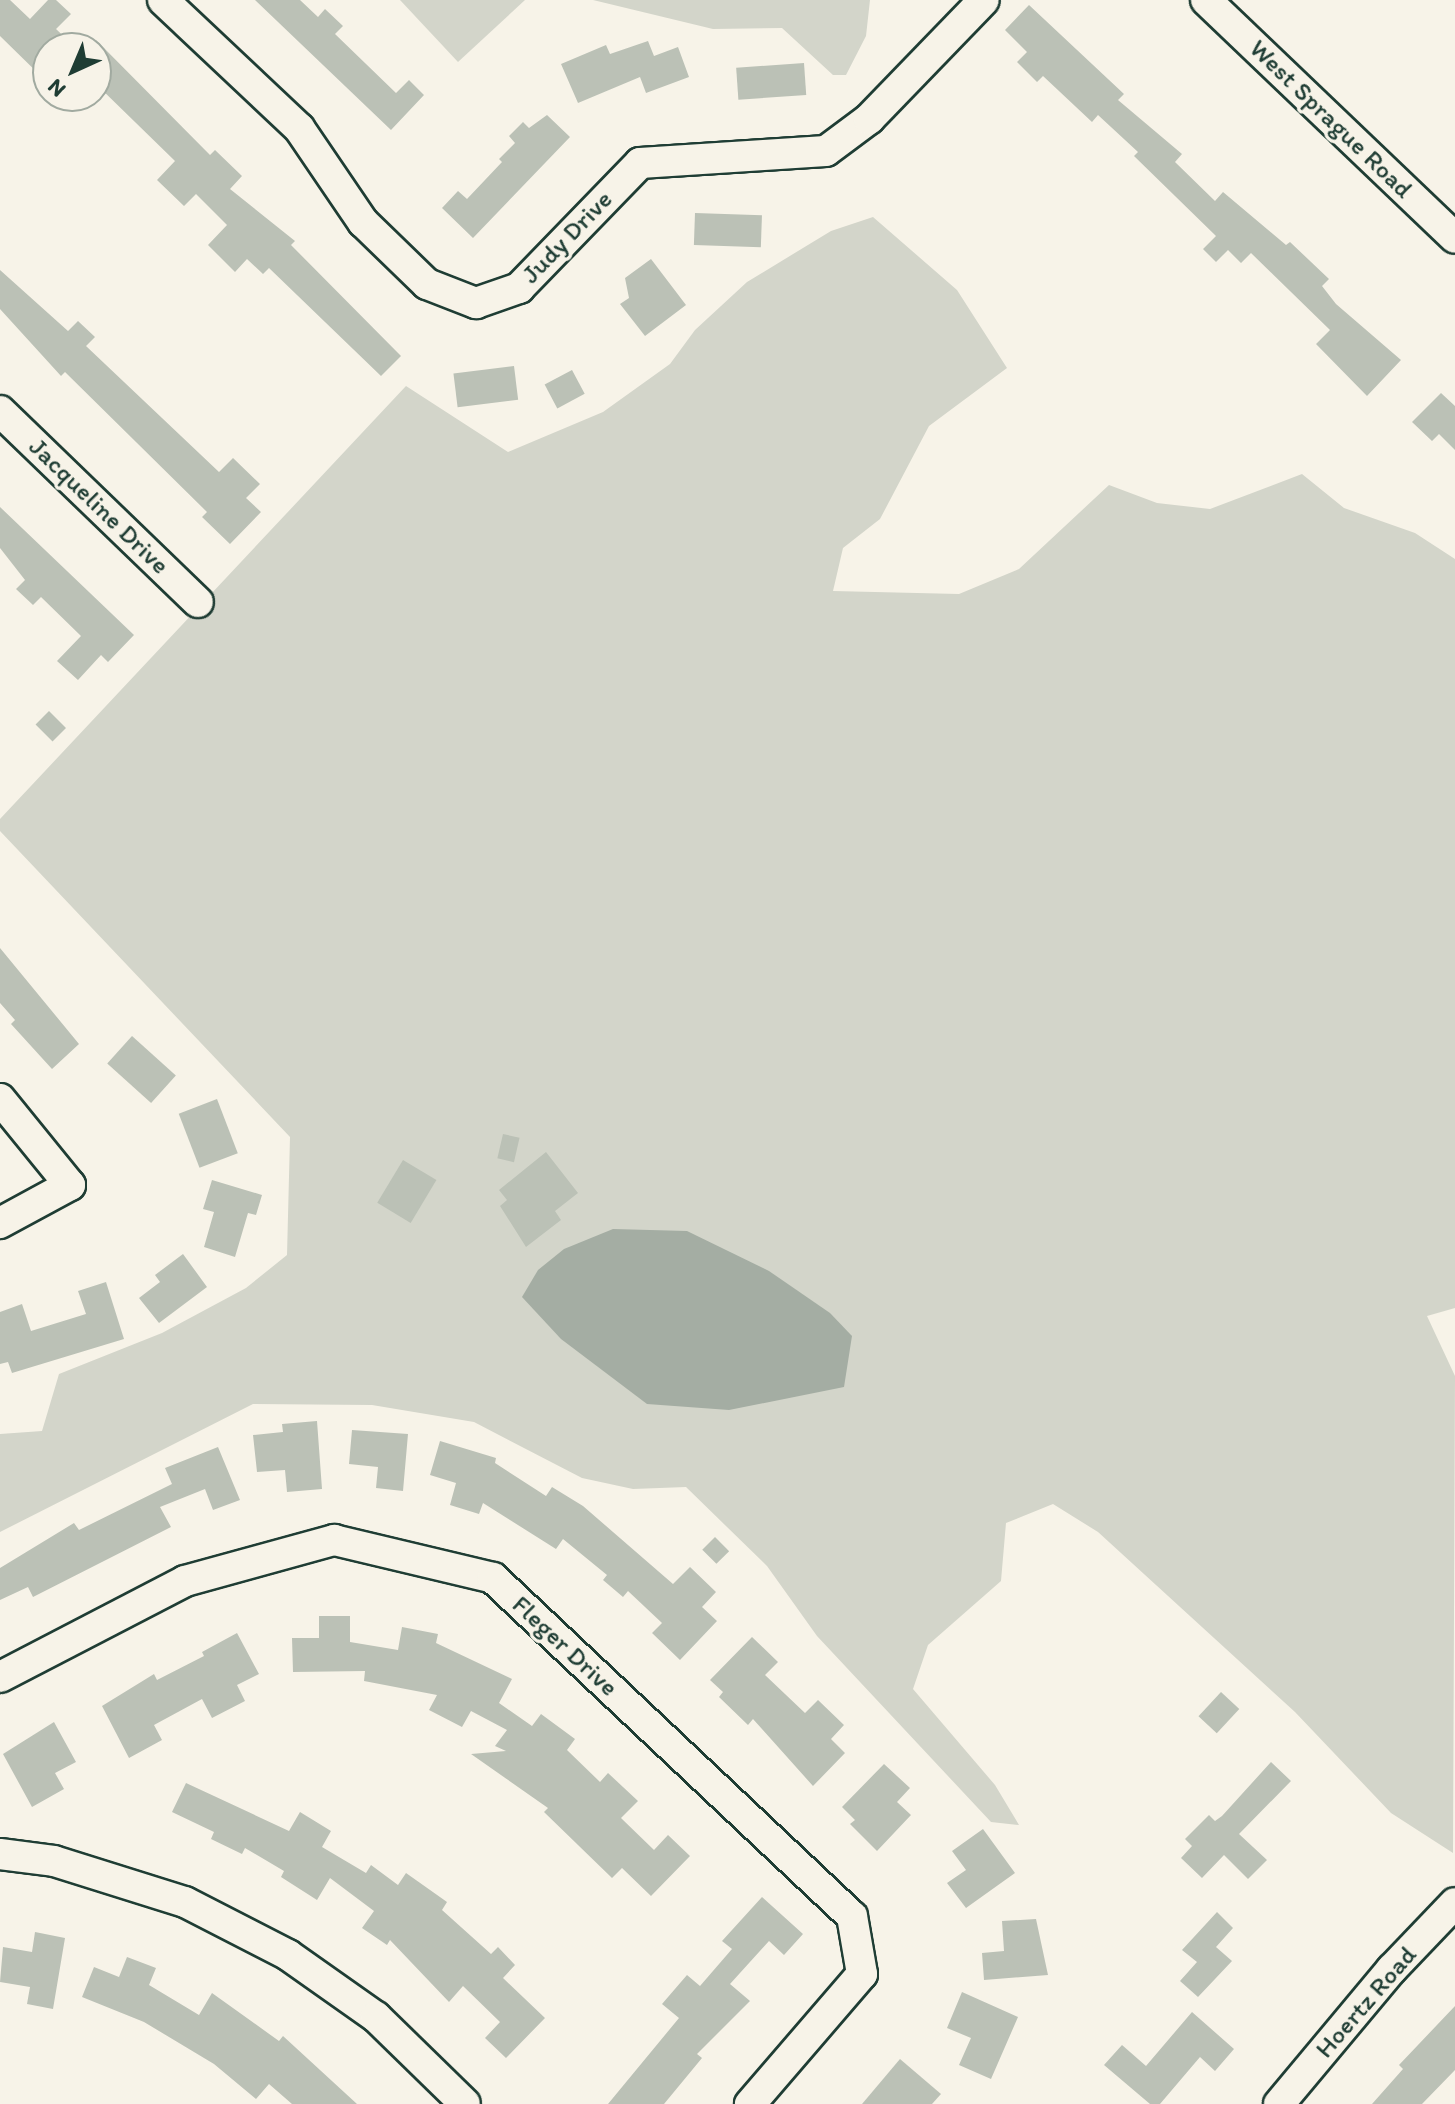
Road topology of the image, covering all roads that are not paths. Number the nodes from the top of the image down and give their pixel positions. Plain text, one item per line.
1 (163, 0) edge
2 (984, 0) edge
3 (1206, 0) edge
4 (1455, 238) edge
5 (0, 411) edge
6 (198, 602) dead end
7 (0, 1099) edge
8 (0, 1223) edge
9 (0, 1677) edge
10 (0, 1854) edge
11 (1455, 1903) edge
12 (465, 2104) edge
13 (750, 2104) edge
14 (1279, 2104) edge

1 - 2 street, Judy Drive
3 - 4 street, West Sprague Road
5 - 6 street, Jacqueline Drive
7 - 8 street
9 - 13 street, Fleger Drive
10 - 12 street
11 - 14 street, Hoertz Road

